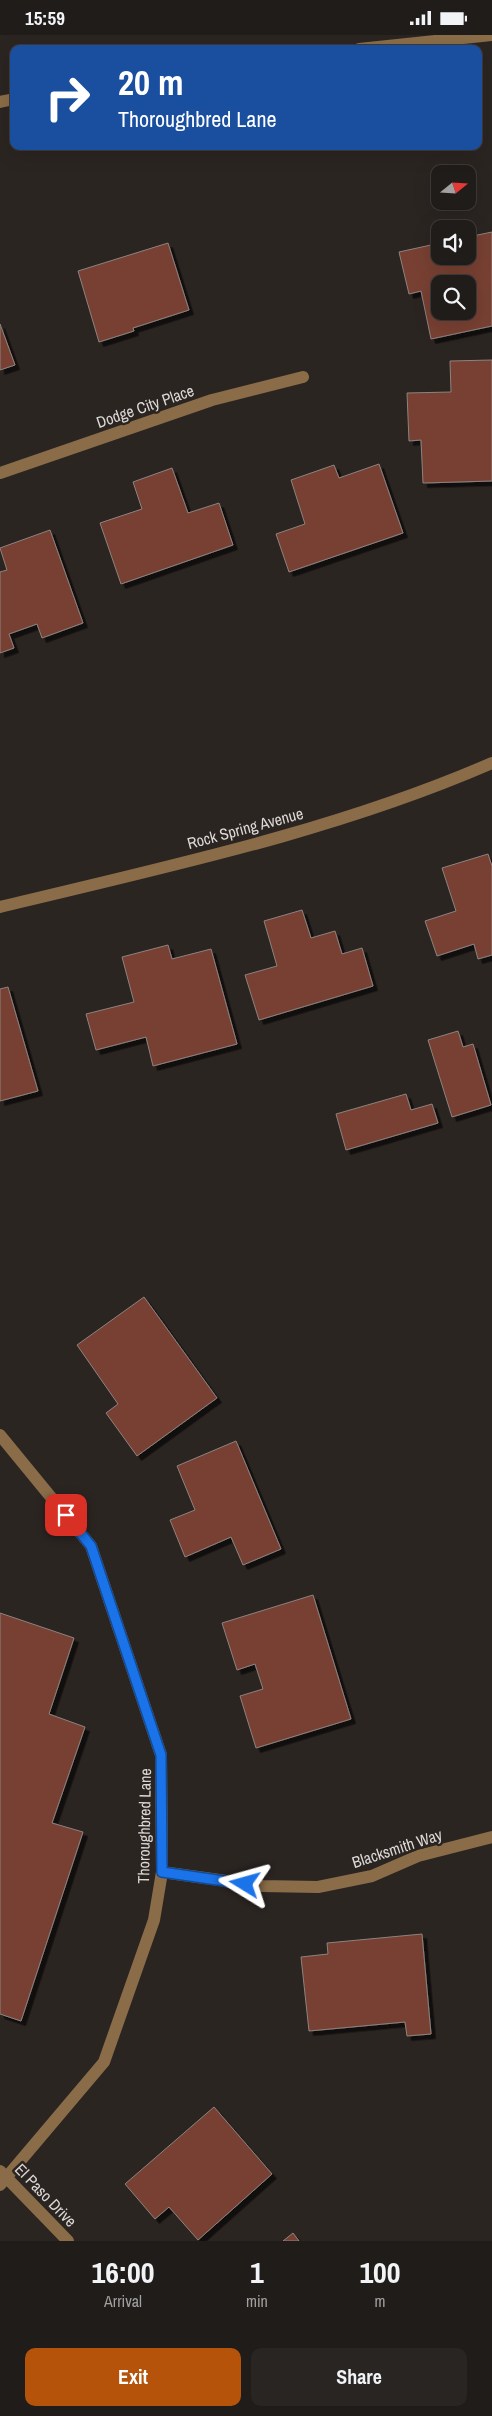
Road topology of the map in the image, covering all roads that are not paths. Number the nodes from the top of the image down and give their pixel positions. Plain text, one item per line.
1 (492, 35) edge
2 (397, 45) edge
3 (303, 377) dead end
4 (0, 473) edge
5 (492, 763) edge
6 (0, 907) edge
7 (1, 1438) edge
8 (492, 1837) edge
9 (162, 1872) junction
10 (2, 2178) edge
11 (68, 2241) edge

1 - 2 street
3 - 4 street, Dodge City Place
5 - 6 street, Rock Spring Avenue
7 - 9 street, Thoroughbred Lane
8 - 9 street, Blacksmith Way
9 - 10 street, Thoroughbred Lane
10 - 11 street, El Paso Drive

